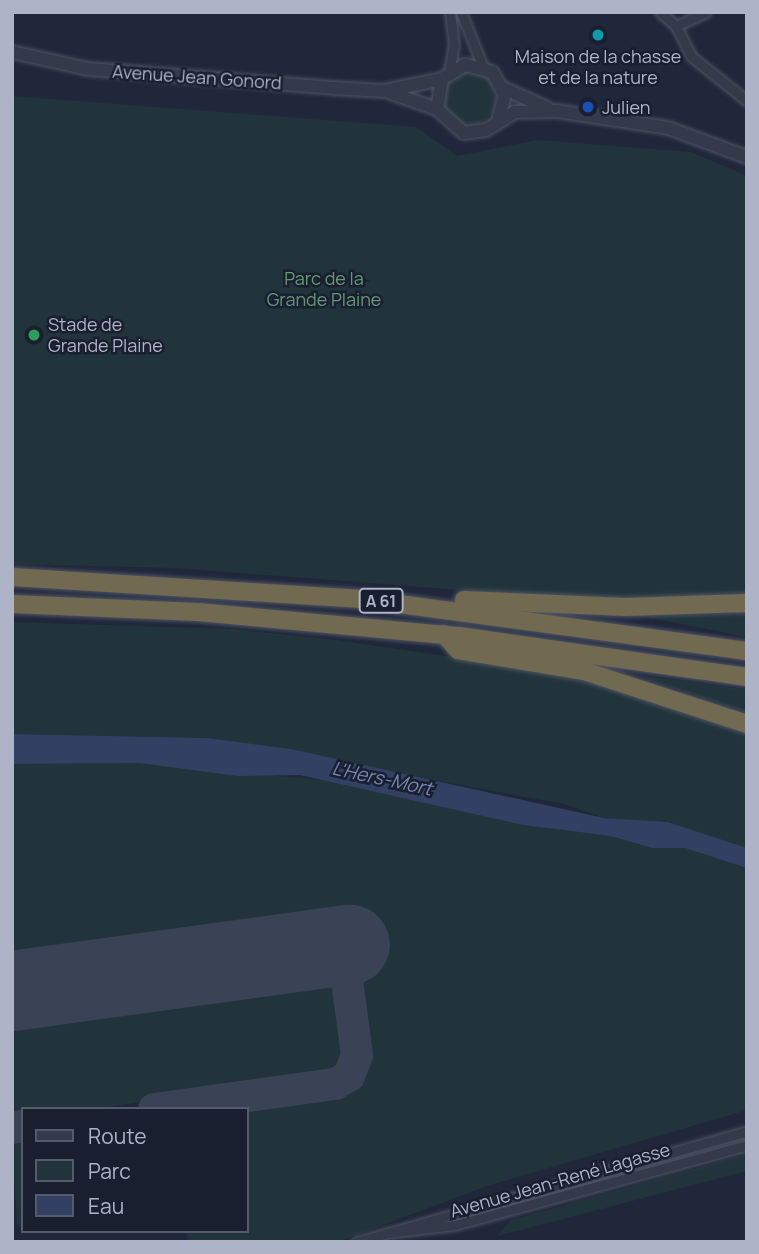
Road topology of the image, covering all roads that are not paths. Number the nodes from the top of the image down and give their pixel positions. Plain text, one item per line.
1 (450, 12) edge
2 (461, 12) edge
3 (660, 12) edge
4 (706, 12) edge
5 (676, 26) junction
6 (12, 52) edge
7 (483, 67) junction
8 (446, 75) junction
9 (503, 89) junction
10 (384, 91) junction
11 (747, 101) edge
12 (437, 109) junction
13 (557, 111) junction
14 (498, 121) junction
15 (743, 153) edge
16 (12, 577) edge
17 (362, 599) junction
18 (747, 603) edge
19 (12, 604) edge
20 (444, 635) junction
21 (747, 651) edge
22 (747, 677) edge
23 (747, 724) edge
24 (747, 1131) edge
25 (747, 1145) edge
26 (452, 1212) junction
27 (455, 1225) junction
28 (375, 1235) junction
29 (356, 1242) edge

1 - 8 street
2 - 7 street
3 - 5 street
4 - 5 street
5 - 11 street
6 - 10 street, Avenue Jean Gonord
7 - 8 street, Avenue Jean Gonord
7 - 9 street, Avenue Jean Gonord
8 - 10 street, Avenue Jean Gonord
8 - 12 street
9 - 13 street, Avenue Jean Gonord
9 - 14 street
10 - 12 street, Avenue Jean Gonord
12 - 14 street, Avenue Jean Gonord
13 - 14 street, Avenue Jean Gonord
13 - 15 street, Avenue Jean Gonord
16 - 17 highway, A 61
17 - 18 highway
17 - 21 highway, A 61
19 - 20 highway, A 61
20 - 22 highway, A 61
20 - 23 highway
24 - 26 street, Avenue Jean-René Lagasse
25 - 27 street, Avenue Jean-René Lagasse
26 - 27 street
26 - 28 street, Avenue Jean-René Lagasse
27 - 28 street, Avenue Jean-René Lagasse
28 - 29 street, Avenue Jean-René Lagasse

